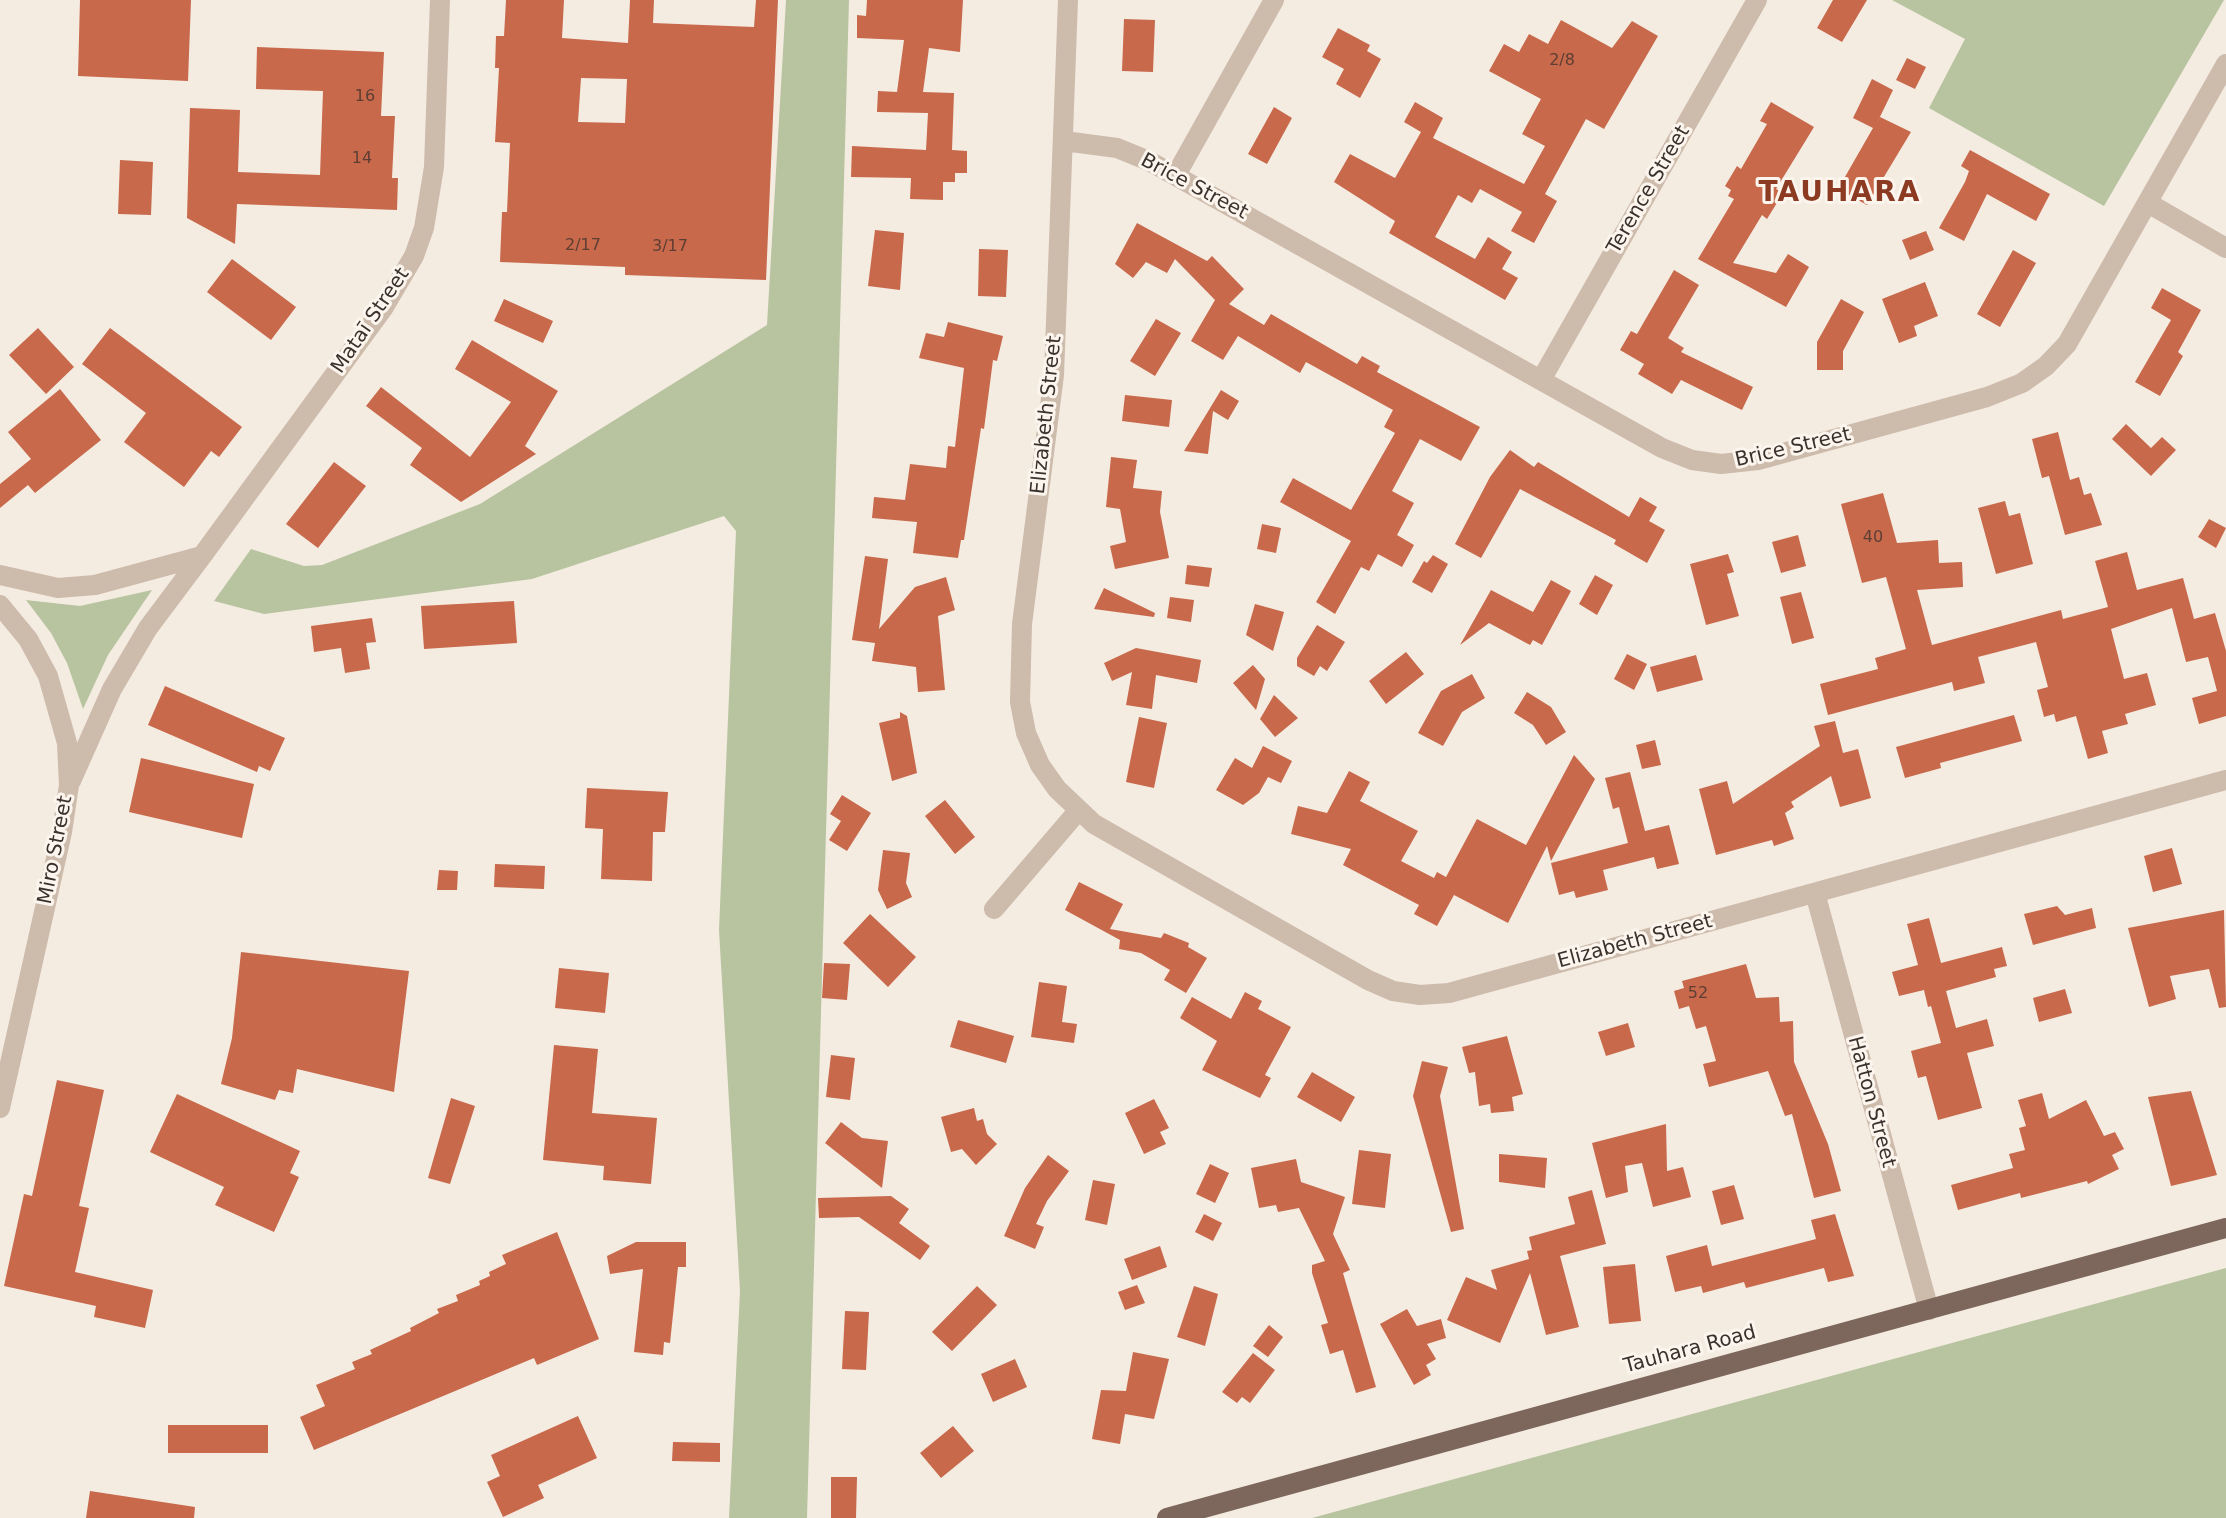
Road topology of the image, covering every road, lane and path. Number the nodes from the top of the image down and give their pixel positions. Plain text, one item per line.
1 (440, 0) edge
2 (1068, 0) edge
3 (1274, 0) edge
4 (1757, 0) edge
5 (2226, 64) edge
6 (1064, 141) junction
7 (1176, 175) junction
8 (2148, 203) junction
9 (2226, 248) edge
10 (1541, 380) junction
11 (202, 556) junction
12 (0, 575) edge
13 (0, 605) edge
14 (2226, 780) edge
15 (69, 785) junction
16 (1078, 811) junction
17 (1815, 893) junction
18 (994, 909) dead end
19 (0, 1108) edge
20 (2226, 1228) edge
21 (1929, 1310) junction
22 (1167, 1518) edge

1 - 11 street, Mataī Street
2 - 6 street, Elizabeth Street
3 - 7 street
4 - 10 street, Terence Street
5 - 8 street, Brice Street
6 - 7 street, Brice Street
6 - 16 street, Elizabeth Street
7 - 10 street, Brice Street
8 - 9 street
8 - 10 street, Brice Street
11 - 12 street
11 - 15 street, Mataī Street
13 - 15 street, Miro Street
14 - 17 street, Elizabeth Street
15 - 19 street, Miro Street
16 - 17 street, Elizabeth Street
16 - 18 street
17 - 21 street, Hatton Street
20 - 21 main road, Tauhara Road
21 - 22 main road, Tauhara Road

